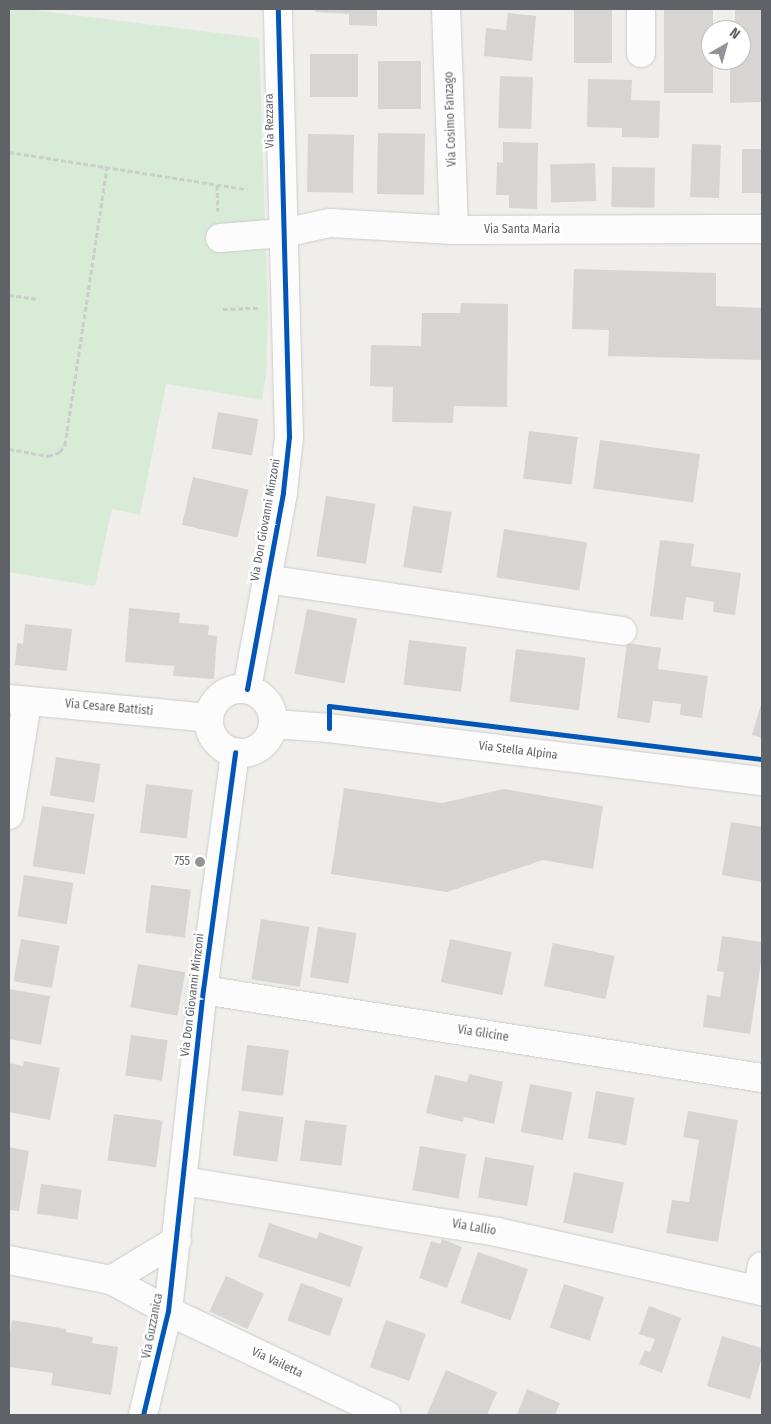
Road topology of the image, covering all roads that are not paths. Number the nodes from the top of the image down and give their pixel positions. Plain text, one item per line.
1 (278, 9) edge
2 (446, 9) edge
3 (641, 9) edge
4 (641, 53) dead end
5 (762, 229) edge
6 (454, 230) junction
7 (282, 233) junction
8 (220, 238) dead end
9 (266, 579) junction
10 (622, 630) dead end
11 (247, 689) junction
12 (18, 700) edge
13 (209, 718) junction
14 (273, 724) junction
15 (235, 752) junction
16 (762, 780) edge
17 (9, 815) edge
18 (203, 990) junction
19 (762, 1078) edge
20 (183, 1181) junction
21 (177, 1240) junction
22 (9, 1260) edge
23 (111, 1280) junction
24 (761, 1283) edge
25 (168, 1311) junction
26 (143, 1415) edge
27 (386, 1415) edge

1 - 7 street, Via Rezzara
2 - 6 street, Via Cosimo Fanzago
3 - 4 street
5 - 6 street, Via Santa Maria
6 - 7 street, Via Santa Maria
7 - 8 street, Via Santa Maria
7 - 9 street, Via Don Giovanni Minzoni
9 - 10 street
9 - 11 street, Via Don Giovanni Minzoni
11 - 13 street
11 - 14 street
12 - 13 street, Via Cesare Battisti
12 - 17 street
13 - 15 street
14 - 15 street
14 - 16 street, Via Stella Alpina
15 - 18 street, Via Don Giovanni Minzoni
18 - 19 street, Via Glicine
18 - 20 street, Via Don Giovanni Minzoni
20 - 21 street, Via Don Giovanni Minzoni
20 - 24 street, Via Lallio
21 - 23 street
21 - 25 street, Via Guzzanica
22 - 23 street, Via Vailetta
23 - 25 street, Via Vailetta
25 - 26 street, Via Guzzanica
25 - 27 street, Via Vailetta

